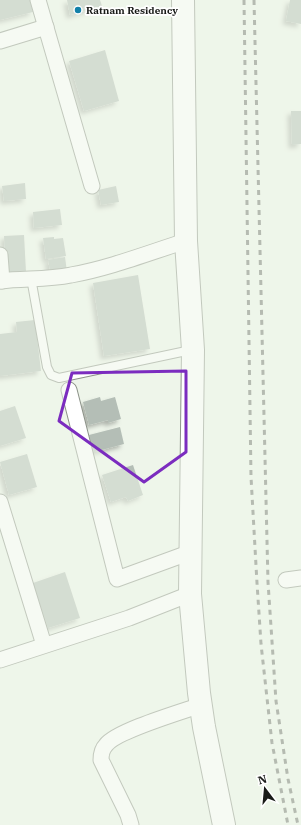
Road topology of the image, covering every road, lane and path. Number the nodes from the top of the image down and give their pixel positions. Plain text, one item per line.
1 (38, 0) edge
2 (183, 0) edge
3 (46, 27) junction
4 (0, 41) edge
5 (92, 186) dead end
6 (186, 241) junction
7 (0, 254) edge
8 (31, 278) junction
9 (1, 281) edge
10 (193, 350) junction
11 (69, 390) dead end
12 (0, 502) edge
13 (191, 552) junction
14 (190, 594) junction
15 (44, 645) junction
16 (0, 660) edge
17 (201, 705) junction
18 (131, 825) edge
19 (224, 825) edge

1 - 3 street
2 - 6 street
3 - 4 street
3 - 5 street
6 - 8 street
6 - 10 street
7 - 9 street
8 - 9 street
8 - 10 lane
10 - 13 street
11 - 13 street
12 - 15 street
13 - 14 street
14 - 15 street
14 - 17 street
15 - 16 street
17 - 18 street
17 - 19 street

